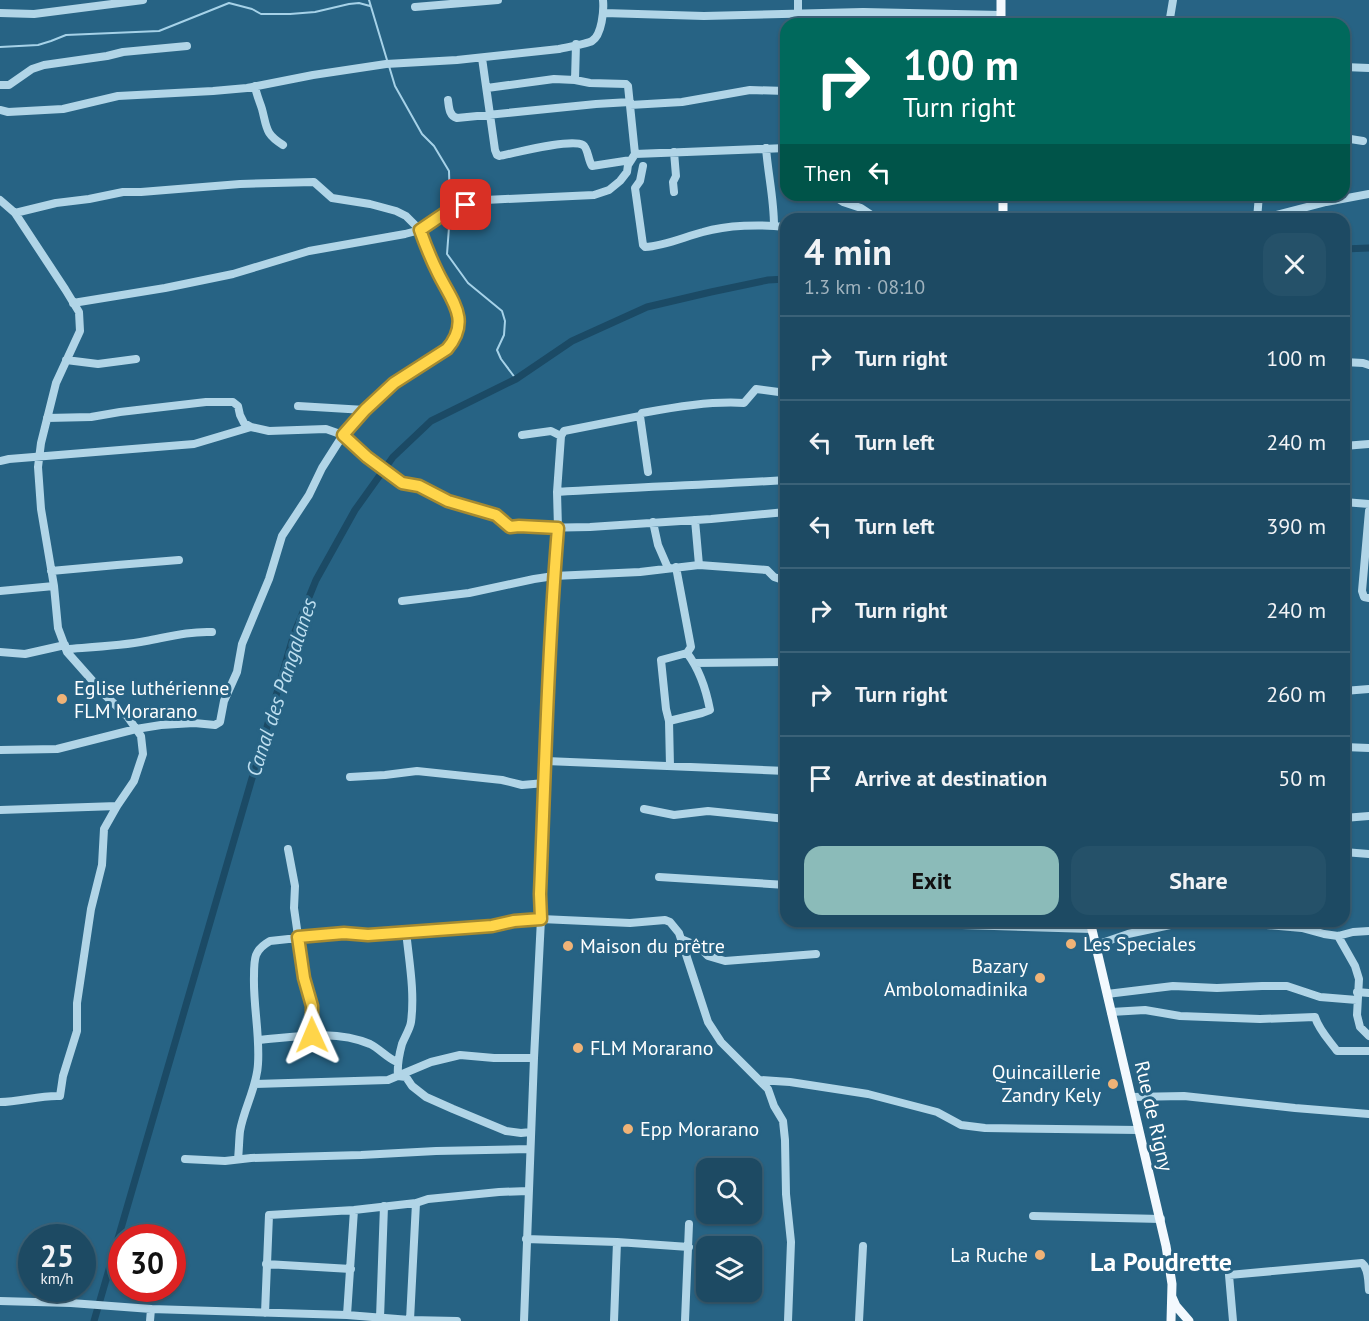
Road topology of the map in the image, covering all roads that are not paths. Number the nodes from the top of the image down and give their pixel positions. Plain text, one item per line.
1 (143, 0) edge
2 (498, 0) edge
3 (603, 0) edge
4 (798, 0) edge
5 (1001, 0) edge
6 (1173, 0) edge
7 (415, 7) dead end
8 (0, 13) edge
9 (604, 13) junction
10 (798, 13) junction
11 (798, 18) edge
12 (981, 18) edge
13 (1001, 18) edge
14 (1170, 18) edge
15 (576, 45) junction
16 (187, 46) dead end
17 (482, 58) junction
18 (1350, 67) edge
19 (1369, 68) edge
20 (575, 80) junction
21 (0, 85) edge
22 (255, 86) junction
23 (487, 88) junction
24 (780, 91) edge
25 (448, 100) dead end
26 (630, 104) junction
27 (0, 110) edge
28 (490, 114) junction
29 (1350, 139) edge
30 (1363, 141) dead end
31 (283, 145) dead end
32 (766, 148) junction
33 (780, 148) edge
34 (674, 152) junction
35 (633, 157) junction
36 (643, 166) dead end
37 (627, 172) junction
38 (635, 188) junction
39 (674, 192) dead end
40 (1369, 194) edge
41 (1350, 198) edge
42 (0, 200) edge
43 (841, 201) edge
44 (1331, 201) edge
45 (15, 213) junction
46 (868, 213) edge
47 (1283, 213) edge
48 (774, 226) junction
49 (780, 226) edge
50 (420, 230) junction
51 (73, 303) junction
52 (136, 359) dead end
53 (66, 360) junction
54 (1350, 362) edge
55 (1369, 365) edge
56 (780, 392) edge
57 (298, 406) dead end
58 (365, 410) junction
59 (639, 416) junction
60 (47, 418) junction
61 (251, 427) junction
62 (343, 435) junction
63 (522, 435) dead end
64 (561, 436) junction
65 (1369, 444) edge
66 (1350, 446) edge
67 (39, 457) junction
68 (0, 461) edge
69 (648, 472) dead end
70 (780, 480) edge
71 (557, 492) junction
72 (1350, 502) edge
73 (1369, 504) edge
74 (1369, 511) edge
75 (780, 513) edge
76 (695, 520) junction
77 (653, 522) junction
78 (558, 528) junction
79 (180, 560) dead end
80 (699, 565) junction
81 (672, 568) junction
82 (51, 571) junction
83 (554, 576) junction
84 (780, 579) edge
85 (54, 586) junction
86 (0, 591) edge
87 (1369, 598) edge
88 (402, 600) dead end
89 (212, 632) dead end
90 (65, 647) junction
91 (0, 652) edge
92 (687, 653) junction
93 (780, 662) edge
94 (694, 663) junction
95 (1369, 689) edge
96 (1350, 691) edge
97 (669, 721) junction
98 (136, 729) junction
99 (1350, 747) edge
100 (1369, 748) edge
101 (0, 750) edge
102 (546, 761) junction
103 (670, 766) junction
104 (780, 771) edge
105 (350, 777) dead end
106 (545, 783) junction
107 (117, 806) junction
108 (644, 809) dead end
109 (0, 810) edge
110 (1369, 816) edge
111 (780, 818) edge
112 (1350, 818) edge
113 (288, 849) dead end
114 (1350, 852) edge
115 (1369, 854) edge
116 (659, 877) dead end
117 (780, 885) edge
118 (541, 919) junction
119 (1092, 927) edge
120 (1161, 927) edge
121 (1290, 927) edge
122 (406, 931) junction
123 (1369, 931) edge
124 (1338, 936) junction
125 (298, 937) junction
126 (681, 939) junction
127 (1096, 945) junction
128 (816, 954) dead end
129 (1369, 993) edge
130 (1107, 994) junction
131 (1357, 996) junction
132 (1111, 1012) junction
133 (312, 1035) junction
134 (1369, 1036) edge
135 (258, 1040) junction
136 (1369, 1051) edge
137 (534, 1058) junction
138 (397, 1062) junction
139 (398, 1076) junction
140 (760, 1080) junction
141 (255, 1084) junction
142 (1131, 1098) junction
143 (0, 1102) edge
144 (1369, 1114) edge
145 (1139, 1130) junction
146 (531, 1132) junction
147 (530, 1149) junction
148 (185, 1159) dead end
149 (238, 1159) junction
150 (528, 1191) junction
151 (416, 1203) junction
152 (384, 1206) junction
153 (354, 1210) junction
154 (1033, 1216) dead end
155 (1161, 1219) junction
156 (689, 1224) dead end
157 (526, 1239) junction
158 (617, 1242) junction
159 (863, 1246) dead end
160 (688, 1247) junction
161 (267, 1264) junction
162 (351, 1269) junction
163 (1369, 1290) edge
164 (1172, 1297) junction
165 (0, 1300) edge
166 (151, 1309) junction
167 (265, 1313) junction
168 (347, 1315) junction
169 (380, 1318) junction
170 (410, 1320) edge
171 (150, 1321) edge
172 (457, 1321) edge
173 (524, 1321) edge
174 (614, 1321) edge
175 (686, 1321) edge
176 (788, 1321) edge
177 (859, 1321) edge
178 (1171, 1321) edge
179 (1189, 1321) edge
180 (1233, 1321) edge

1 - 8 street
2 - 7 street
3 - 9 street
4 - 10 street
5 - 13 main road
6 - 14 street
9 - 10 street
9 - 15 street
10 - 11 street
10 - 12 street
15 - 17 street
15 - 20 street
16 - 21 street
17 - 22 street
17 - 23 street
18 - 19 street
20 - 23 street
20 - 26 street
22 - 27 street
22 - 31 street
23 - 28 street
24 - 26 street
25 - 28 street
26 - 28 street
26 - 35 street
28 - 35 street
29 - 30 street
32 - 33 street
32 - 34 street
32 - 48 street
34 - 35 street
34 - 39 street
35 - 37 street
36 - 38 street
37 - 38 street
37 - 50 street
38 - 48 street
40 - 41 street
42 - 45 street
43 - 46 street
44 - 47 street
45 - 50 street
45 - 51 street
48 - 49 street
50 - 51 street
50 - 58 street
51 - 53 street
52 - 53 street
53 - 60 street
54 - 55 street
56 - 59 street
57 - 58 street
58 - 62 street
59 - 64 street
59 - 69 street
60 - 61 street
60 - 67 street
61 - 62 street
61 - 67 street
62 - 78 street
62 - 98 street
63 - 64 street
64 - 71 street
65 - 66 street
67 - 68 street
67 - 82 street
70 - 71 street
71 - 78 street
72 - 73 street
74 - 87 street
75 - 76 street
76 - 77 street
76 - 80 street
77 - 78 street
77 - 81 street
78 - 83 street
79 - 82 street
80 - 81 street
80 - 84 street
81 - 83 street
81 - 92 street
82 - 85 street
83 - 88 street
83 - 102 street
85 - 86 street
85 - 90 street
89 - 90 street
90 - 91 street
90 - 98 street
92 - 94 street
92 - 97 street
93 - 94 street
94 - 97 street
95 - 96 street
97 - 103 street
98 - 101 street
98 - 107 street
99 - 100 street
102 - 103 street
102 - 106 street
103 - 104 street
105 - 106 street
106 - 118 street
107 - 109 street
107 - 143 street
108 - 111 street
110 - 112 street
113 - 125 street
114 - 115 street
116 - 117 street
118 - 122 street
118 - 126 street
118 - 137 street
119 - 127 main road, Rue de Rigny
120 - 127 street
121 - 124 street
122 - 125 street
122 - 138 street
123 - 124 street
124 - 131 street
125 - 133 street
125 - 135 street
126 - 128 street
126 - 140 street
127 - 130 main road, Rue de Rigny
129 - 131 street
130 - 131 street
130 - 132 main road, Rue de Rigny
131 - 134 street
132 - 136 street
132 - 142 main road, Rue de Rigny
133 - 135 street
133 - 138 street
135 - 141 street
137 - 139 street
137 - 146 street
138 - 139 street
139 - 141 street
139 - 146 street
140 - 145 street
140 - 176 street
141 - 149 street
142 - 144 street
142 - 145 main road, Rue de Rigny
145 - 155 main road, Rue de Rigny
146 - 147 street
147 - 149 street
147 - 150 street
148 - 149 street
150 - 151 street
150 - 157 street
151 - 152 street
151 - 170 street
152 - 153 street
152 - 169 street
153 - 161 street
153 - 162 street
154 - 155 street
155 - 164 main road, Rue de Rigny
156 - 160 street
157 - 158 street
157 - 173 street
158 - 160 street
158 - 174 street
159 - 177 street
160 - 175 street
161 - 162 street
161 - 167 street
162 - 168 street
163 - 180 street
164 - 178 main road, Rue de Rigny
164 - 179 main road
165 - 166 street
166 - 167 street
166 - 171 street
167 - 168 street
168 - 169 street
169 - 170 street
170 - 172 street

